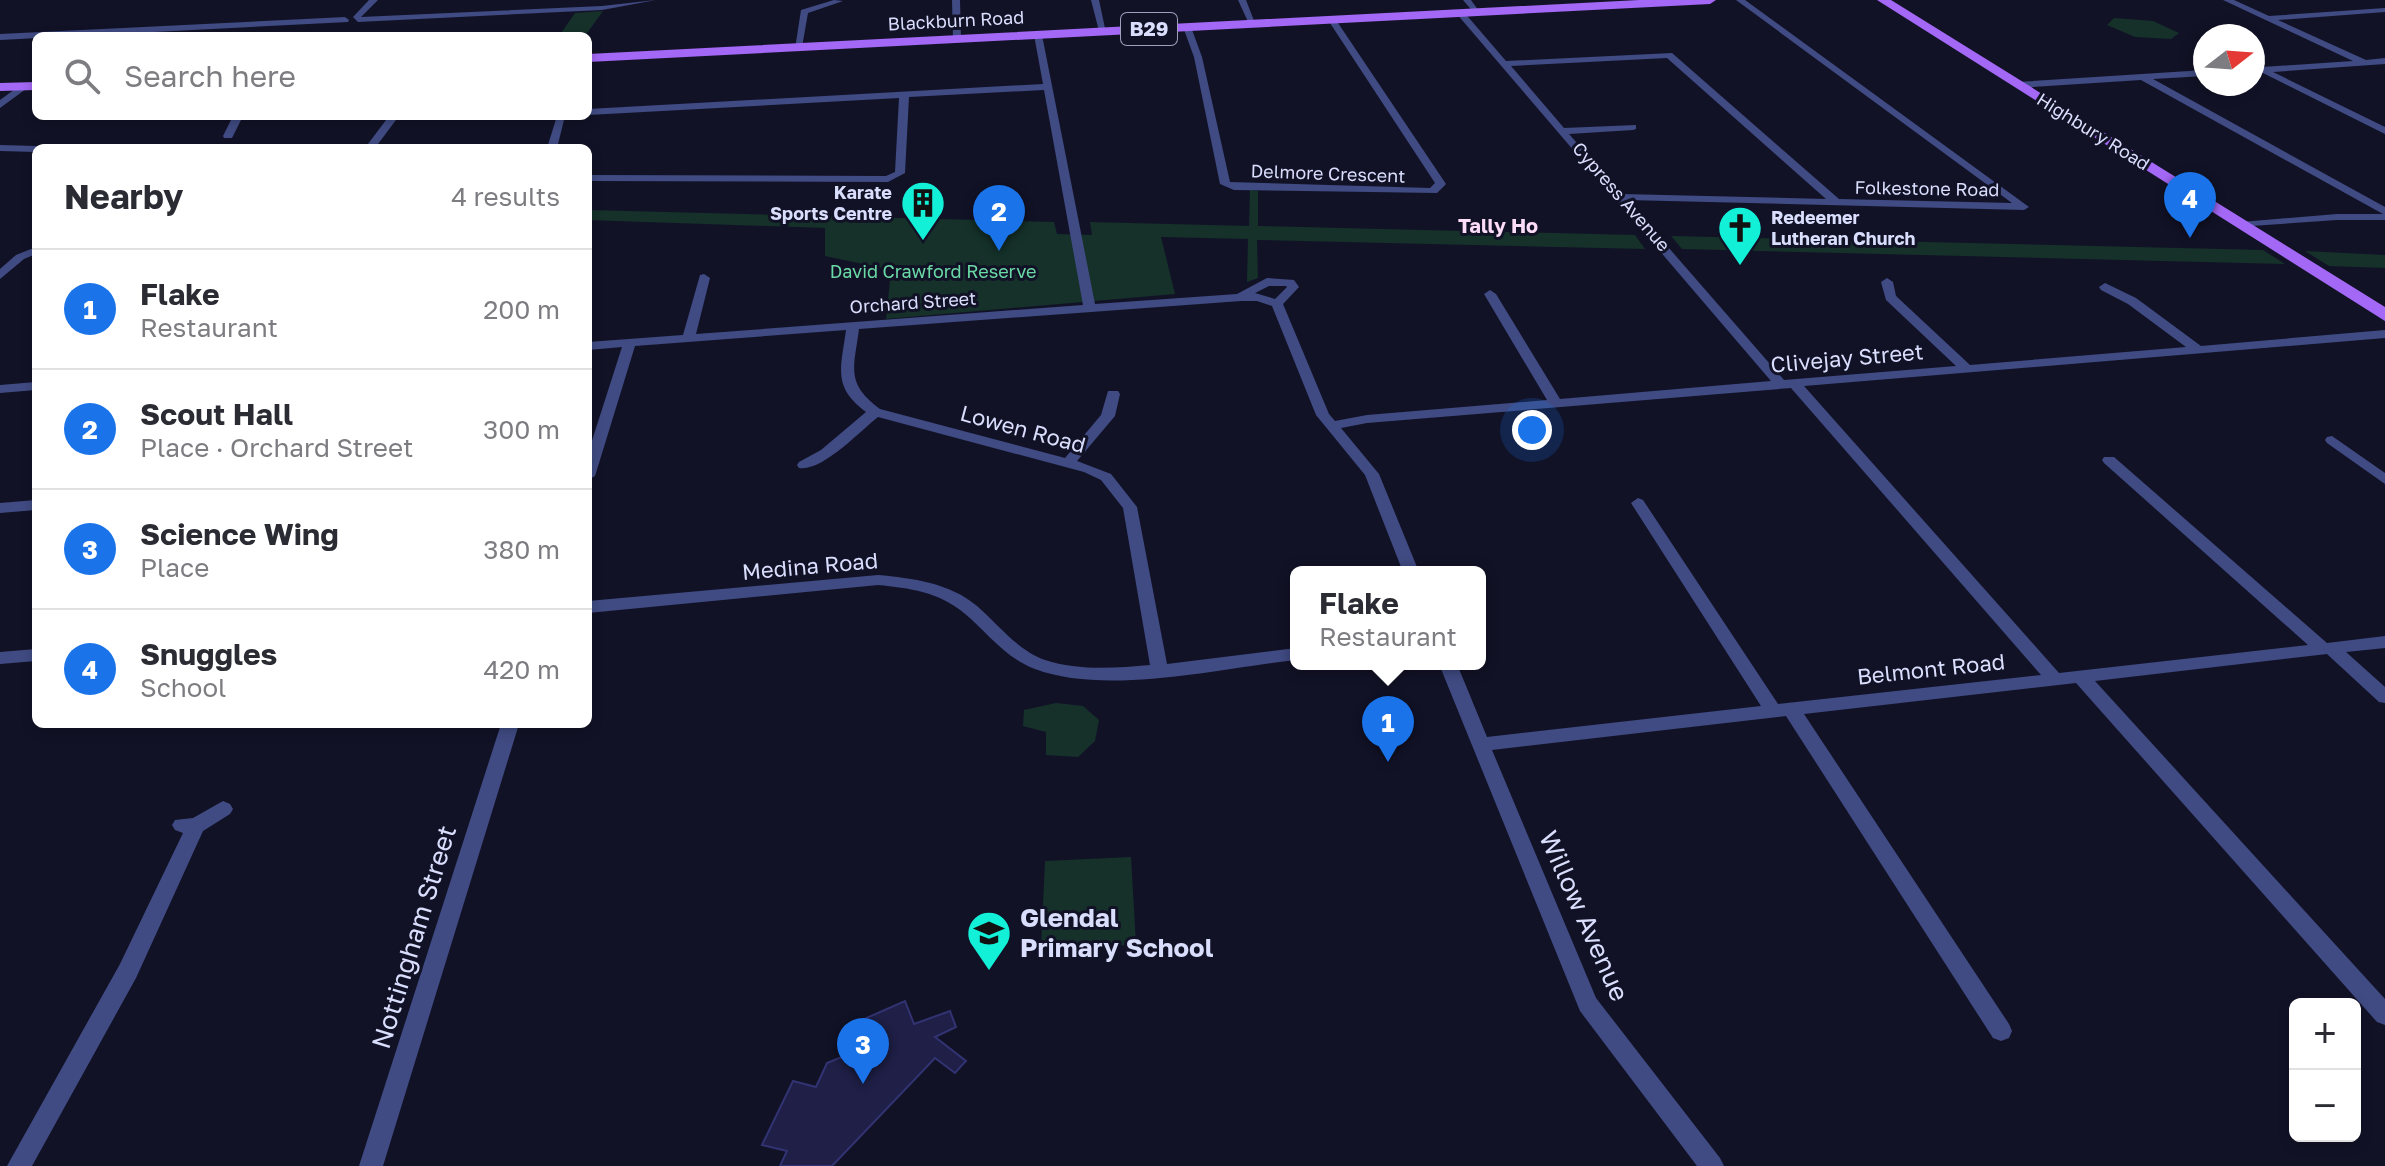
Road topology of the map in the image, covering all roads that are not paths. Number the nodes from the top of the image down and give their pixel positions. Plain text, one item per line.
1 (374, 0) edge
2 (505, 0) edge
3 (652, 0) edge
4 (956, 0) edge
5 (1095, 0) edge
6 (1242, 0) edge
7 (1467, 0) edge
8 (1710, 0) edge
9 (1740, 0) edge
10 (1868, 0) edge
11 (2227, 0) edge
12 (839, 1) edge
13 (1672, 1) edge
14 (1891, 4) edge
15 (2385, 10) edge
16 (1478, 12) junction
17 (497, 13) junction
18 (1460, 13) junction
19 (2267, 18) junction
20 (1332, 20) junction
21 (352, 22) junction
22 (1253, 24) junction
23 (1187, 27) junction
24 (1103, 31) junction
25 (117, 32) edge
26 (1038, 35) junction
27 (32, 36) edge
28 (0, 37) edge
29 (957, 39) junction
30 (798, 47) junction
31 (592, 58) edge
32 (2383, 62) edge
33 (2366, 63) junction
34 (1505, 64) junction
35 (2265, 70) edge
36 (2265, 73) edge
37 (2193, 74) edge
38 (2143, 77) junction
39 (2018, 85) junction
40 (30, 86) edge
41 (0, 87) edge
42 (1046, 87) junction
43 (904, 95) junction
44 (0, 105) edge
45 (592, 112) edge
46 (236, 120) edge
47 (391, 120) edge
48 (559, 120) edge
49 (1633, 127) dead end
50 (1564, 131) junction
51 (2385, 131) edge
52 (228, 136) dead end
53 (373, 144) edge
54 (553, 144) edge
55 (0, 148) edge
56 (32, 149) edge
57 (592, 178) edge
58 (1623, 197) junction
59 (1837, 203) junction
60 (2385, 211) edge
61 (2385, 217) edge
62 (2241, 225) junction
63 (32, 252) edge
64 (0, 275) edge
65 (704, 278) dead end
66 (1887, 282) dead end
67 (2105, 287) dead end
68 (1490, 294) dead end
69 (1241, 297) junction
70 (1277, 304) junction
71 (1090, 308) junction
72 (2383, 312) edge
73 (853, 326) junction
74 (2385, 332) edge
75 (689, 338) junction
76 (630, 343) junction
77 (592, 346) edge
78 (2197, 349) junction
79 (1966, 368) junction
80 (1787, 383) junction
81 (32, 386) edge
82 (0, 389) edge
83 (1113, 394) dead end
84 (1556, 403) junction
85 (875, 412) junction
86 (1332, 426) junction
87 (2332, 440) dead end
88 (2109, 460) dead end
89 (592, 463) edge
90 (1068, 463) junction
91 (804, 465) dead end
92 (2385, 480) edge
93 (1638, 503) dead end
94 (32, 505) edge
95 (0, 508) edge
96 (1409, 566) edge
97 (592, 607) edge
98 (2385, 642) edge
99 (2327, 649) junction
100 (32, 655) edge
101 (1290, 655) edge
102 (0, 658) edge
103 (1159, 668) junction
104 (1451, 670) edge
105 (2080, 676) junction
106 (2055, 679) junction
107 (2385, 697) edge
108 (1782, 710) junction
109 (509, 728) edge
110 (1482, 744) junction
111 (223, 809) dead end
112 (2385, 1015) edge
113 (2001, 1031) dead end
114 (19, 1166) edge
115 (371, 1166) edge
116 (1712, 1166) edge

1 - 21 street
2 - 17 street
3 - 17 street
4 - 29 street
5 - 24 street
6 - 22 street
7 - 16 street
8 - 13 main road, Blackburn Road / B29
9 - 59 street, Folkestone Road
10 - 14 main road, Highbury Road
11 - 19 street
12 - 30 street
13 - 16 main road, Blackburn Road / B29
14 - 39 main road, Highbury Road
15 - 19 street
16 - 18 main road, Blackburn Road / B29
17 - 21 street
18 - 20 main road, Blackburn Road / B29
18 - 34 street, Cypress Avenue
19 - 33 street
20 - 22 main road, Blackburn Road / B29
20 - 23 street, Delmore Crescent
21 - 25 street
22 - 23 main road, Blackburn Road / B29
23 - 24 main road, Blackburn Road / B29
24 - 26 main road, Blackburn Road / B29
26 - 29 main road, Blackburn Road / B29
26 - 42 street
27 - 28 street
29 - 30 main road, Blackburn Road / B29
30 - 31 main road, Blackburn Road / B29
32 - 33 street
33 - 35 street
34 - 50 street, Cypress Avenue
34 - 59 street
36 - 51 street
37 - 38 street
38 - 39 street
38 - 60 street
39 - 62 main road, Highbury Road
40 - 41 main road
40 - 44 street
42 - 43 street
42 - 71 street
43 - 45 street
43 - 57 street
46 - 52 street
47 - 53 street
48 - 54 street
49 - 50 street
50 - 58 street, Cypress Avenue
55 - 56 street
58 - 59 street, Folkestone Road
58 - 80 street, Cypress Avenue
61 - 62 street
62 - 72 main road, Highbury Road
63 - 64 street
65 - 75 street
66 - 79 street
67 - 78 street
68 - 84 street
69 - 70 street, Orchard Street
69 - 70 street, Orchard Street
69 - 71 street, Orchard Street
70 - 86 street
71 - 73 street, Orchard Street
73 - 75 street, Orchard Street
73 - 85 street, Lowen Road
74 - 78 street, Clivejay Street
75 - 76 street, Orchard Street
76 - 77 street, Orchard Street
76 - 89 street
78 - 79 street, Clivejay Street
79 - 80 street, Clivejay Street
80 - 84 street, Clivejay Street
80 - 106 street, Cypress Avenue
81 - 82 street
83 - 90 street
84 - 86 street, Clivejay Street
85 - 90 street, Lowen Road
85 - 91 street
86 - 96 street
87 - 92 street
88 - 99 street
90 - 103 street, Lowen Road
93 - 108 street
94 - 95 street
97 - 103 street, Medina Road
98 - 99 street, Belmont Road
99 - 105 street, Belmont Road
99 - 107 street
100 - 102 street
101 - 103 street, Medina Road
104 - 110 street, Willow Avenue
105 - 106 street, Belmont Road
105 - 112 street
106 - 108 street, Belmont Road
108 - 110 street, Belmont Road
108 - 113 street
109 - 115 street, Nottingham Street
110 - 116 street, Willow Avenue
111 - 114 street

